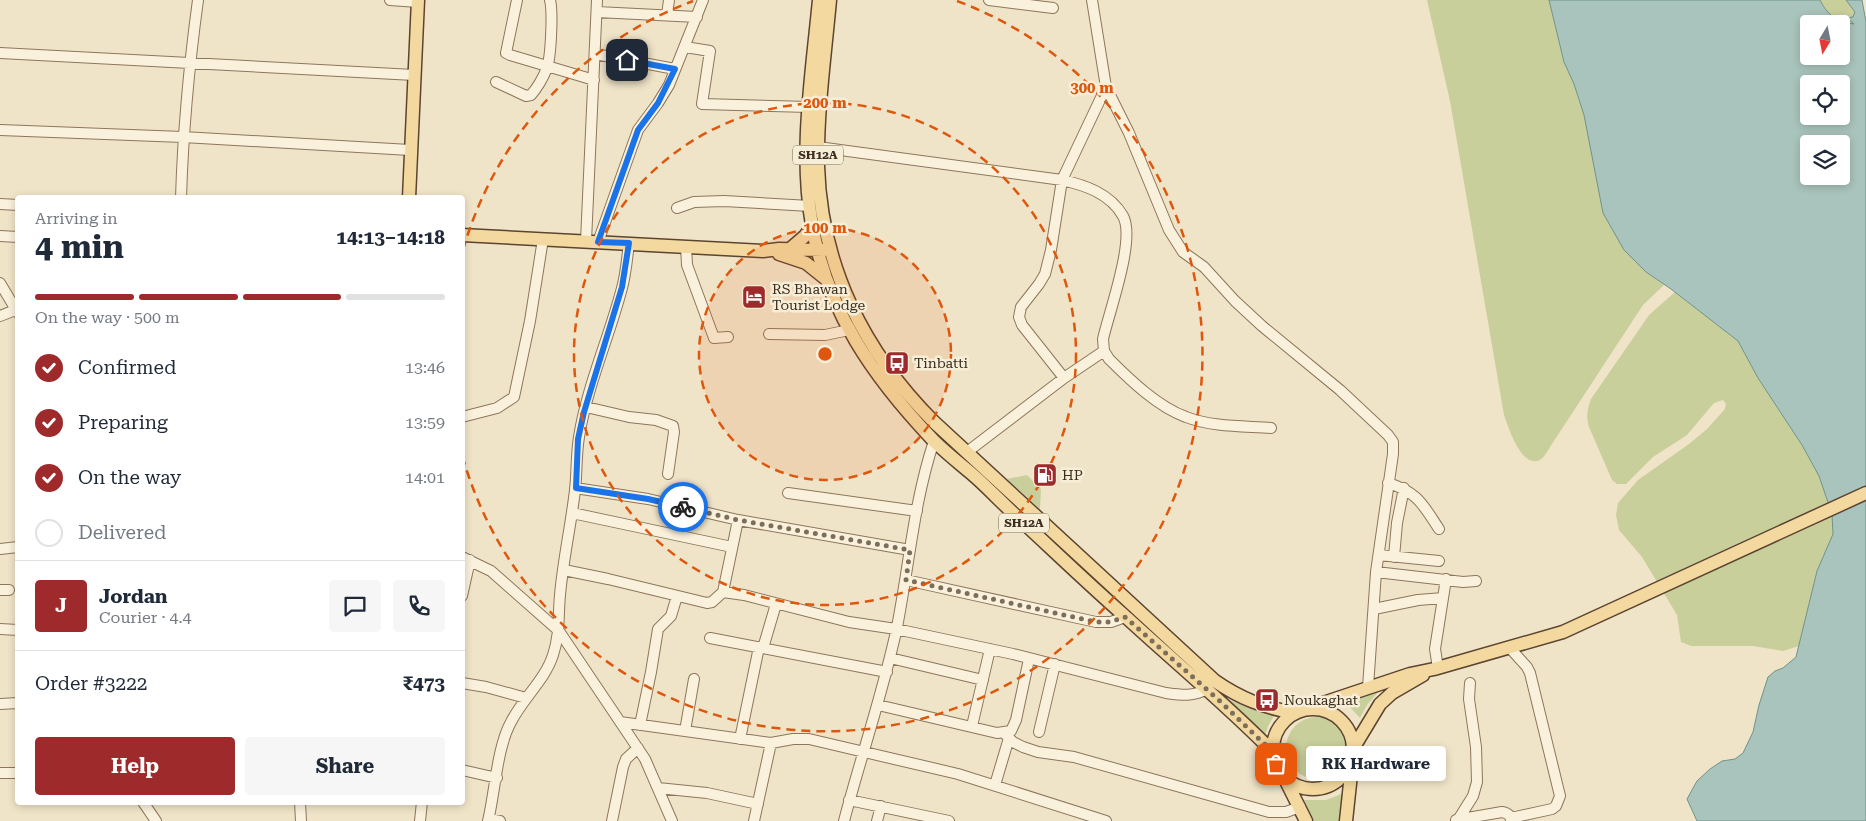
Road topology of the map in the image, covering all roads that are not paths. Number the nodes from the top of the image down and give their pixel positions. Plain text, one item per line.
1 (198, 0) edge
2 (390, 0) edge
3 (517, 0) edge
4 (550, 0) edge
5 (597, 0) edge
6 (669, 0) edge
7 (703, 0) edge
8 (830, 0) edge
9 (989, 0) edge
10 (1092, 0) edge
11 (418, 1) edge
12 (817, 4) edge
13 (1053, 8) dead end
14 (597, 12) junction
15 (666, 15) junction
16 (697, 17) junction
17 (685, 47) junction
18 (0, 53) edge
19 (595, 54) junction
20 (189, 63) junction
21 (547, 66) junction
22 (675, 69) junction
23 (414, 75) junction
24 (594, 80) junction
25 (496, 82) dead end
26 (1106, 87) junction
27 (809, 107) junction
28 (0, 130) edge
29 (183, 137) junction
30 (818, 147) junction
31 (410, 150) junction
32 (1062, 180) junction
33 (181, 195) edge
34 (409, 195) edge
35 (0, 204) edge
36 (15, 205) edge
37 (810, 206) junction
38 (677, 208) dead end
39 (812, 226) junction
40 (0, 236) edge
41 (465, 236) edge
42 (15, 238) edge
43 (543, 239) junction
44 (592, 241) junction
45 (629, 243) junction
46 (686, 246) junction
47 (785, 252) junction
48 (825, 255) junction
49 (827, 281) junction
50 (0, 283) edge
51 (15, 308) edge
52 (15, 312) edge
53 (0, 316) edge
54 (849, 330) junction
55 (769, 334) dead end
56 (728, 337) dead end
57 (1104, 351) junction
58 (1064, 378) junction
59 (586, 407) junction
60 (465, 416) edge
61 (1270, 428) dead end
62 (934, 441) junction
63 (967, 452) junction
64 (668, 474) dead end
65 (1388, 483) junction
66 (576, 488) junction
67 (1404, 488) junction
68 (788, 493) dead end
69 (1866, 493) edge
70 (917, 511) junction
71 (572, 513) junction
72 (738, 520) junction
73 (1439, 529) dead end
74 (15, 547) edge
75 (732, 547) junction
76 (0, 549) edge
77 (910, 550) junction
78 (1379, 556) junction
79 (1394, 557) junction
80 (466, 558) edge
81 (1439, 561) dead end
82 (564, 570) junction
83 (1376, 572) junction
84 (1446, 579) junction
85 (906, 580) junction
86 (1476, 582) dead end
87 (723, 592) junction
88 (677, 596) junction
89 (1443, 598) junction
90 (776, 604) junction
91 (1374, 609) junction
92 (1125, 617) junction
93 (0, 629) edge
94 (896, 629) junction
95 (15, 630) edge
96 (559, 631) junction
97 (710, 638) dead end
98 (1509, 647) junction
99 (761, 648) junction
100 (990, 649) junction
101 (890, 658) junction
102 (1029, 659) junction
103 (1055, 664) junction
104 (1436, 668) junction
105 (887, 672) junction
106 (694, 679) dead end
107 (983, 680) junction
108 (1470, 683) dead end
109 (465, 684) edge
110 (1368, 687) junction
111 (1207, 689) junction
112 (526, 698) junction
113 (15, 703) edge
114 (0, 704) edge
115 (878, 705) junction
116 (1308, 708) junction
117 (1294, 712) junction
118 (620, 722) junction
119 (640, 725) junction
120 (972, 726) junction
121 (685, 731) junction
122 (1039, 732) dead end
123 (1007, 736) junction
124 (740, 739) junction
125 (771, 743) junction
126 (638, 748) junction
127 (864, 752) junction
128 (1273, 752) junction
129 (1353, 754) junction
130 (465, 771) edge
131 (0, 773) edge
132 (15, 774) edge
133 (1282, 775) junction
134 (497, 778) junction
135 (995, 785) junction
136 (658, 788) junction
137 (850, 800) junction
138 (758, 804) junction
139 (145, 805) edge
140 (300, 805) edge
141 (422, 805) edge
142 (880, 806) junction
143 (1300, 806) junction
144 (932, 819) edge
145 (1511, 819) edge
146 (489, 820) edge
147 (1455, 820) edge
148 (156, 821) edge
149 (300, 821) edge
150 (420, 821) edge
151 (500, 821) edge
152 (612, 821) edge
153 (672, 821) edge
154 (754, 821) edge
155 (844, 821) edge
156 (877, 821) edge
157 (949, 821) edge
158 (1106, 821) edge
159 (1306, 821) edge
160 (1346, 821) edge

1 - 20 street
2 - 11 street
3 - 21 street
4 - 21 street
5 - 14 street
6 - 15 street
7 - 16 street
8 - 30 main road, SH12A
9 - 13 street
10 - 26 street
11 - 23 main road
12 - 27 main road, SH12A
14 - 15 street
14 - 19 street
15 - 16 street
16 - 17 street
17 - 22 street
17 - 27 street
18 - 20 street
19 - 22 street
19 - 24 street
20 - 23 street
20 - 29 street
21 - 24 street
21 - 25 street
22 - 44 street
23 - 31 main road
24 - 44 street
26 - 32 street
26 - 65 street
27 - 37 main road, SH12A
28 - 29 street
29 - 31 street
29 - 33 street
30 - 32 street
30 - 48 main road, SH12A
31 - 34 main road
32 - 57 street
32 - 58 street
35 - 36 street
37 - 38 street
37 - 39 main road, SH12A
39 - 47 main road
39 - 48 main road, SH12A
40 - 42 street
41 - 43 main road
43 - 44 main road
43 - 60 street
44 - 45 main road
45 - 46 main road
45 - 59 street
46 - 47 main road
46 - 56 street
47 - 48 main road
47 - 49 main road
48 - 49 main road, SH12A
48 - 63 main road, SH12A
49 - 54 main road, SH12A
50 - 51 street
52 - 53 street
54 - 55 street
54 - 62 main road, SH12A
57 - 58 street
57 - 61 street
58 - 63 street
59 - 64 street
59 - 66 street
62 - 70 street
62 - 92 main road, SH12A
63 - 117 main road, SH12A
65 - 67 street
65 - 78 street
66 - 71 street
66 - 72 street
67 - 73 street
67 - 79 street
68 - 70 street
69 - 98 main road
70 - 77 street
71 - 75 street
71 - 82 street
72 - 75 street
72 - 77 street
74 - 76 street
75 - 87 street
77 - 85 street
78 - 79 street
78 - 83 street
79 - 81 street
80 - 96 street
82 - 88 street
82 - 96 street
83 - 84 street
83 - 91 street
84 - 86 street
84 - 89 street
85 - 92 street
85 - 94 street
87 - 88 street
87 - 90 street
88 - 119 street
89 - 91 street
89 - 104 street
90 - 94 street
90 - 99 street
91 - 110 street
92 - 111 main road, SH12A
93 - 95 street
94 - 100 street
94 - 101 street
96 - 112 street
96 - 118 street
97 - 99 street
98 - 104 main road
98 - 145 street
99 - 105 street
99 - 124 street
100 - 102 street
100 - 107 street
101 - 105 street
101 - 107 street
102 - 103 street
102 - 123 street
103 - 111 street
103 - 122 street
104 - 110 main road
104 - 129 main road
105 - 115 street
106 - 121 street
107 - 120 street
108 - 147 street
109 - 112 street
110 - 116 main road
111 - 128 main road, SH12A
112 - 134 street
113 - 114 street
115 - 120 street
115 - 127 street
116 - 117 main road, SH12A
116 - 129 main road, SH12A
117 - 128 main road
118 - 119 street
118 - 126 street
119 - 121 street
120 - 123 street
121 - 124 street
123 - 135 street
123 - 143 street
124 - 125 street
125 - 127 street
125 - 138 street
126 - 136 street
126 - 152 street
127 - 135 street
127 - 137 street
128 - 133 main road, SH12A
129 - 133 main road
129 - 160 main road, SH12A
130 - 134 street
131 - 132 street
133 - 143 main road, SH12A
134 - 146 street
135 - 158 street
136 - 138 street
136 - 153 street
137 - 142 street
137 - 155 street
138 - 154 street
139 - 148 street
140 - 149 street
141 - 150 street
142 - 144 street
142 - 156 street
143 - 159 main road, SH12A
144 - 157 street
145 - 147 street
146 - 151 street

